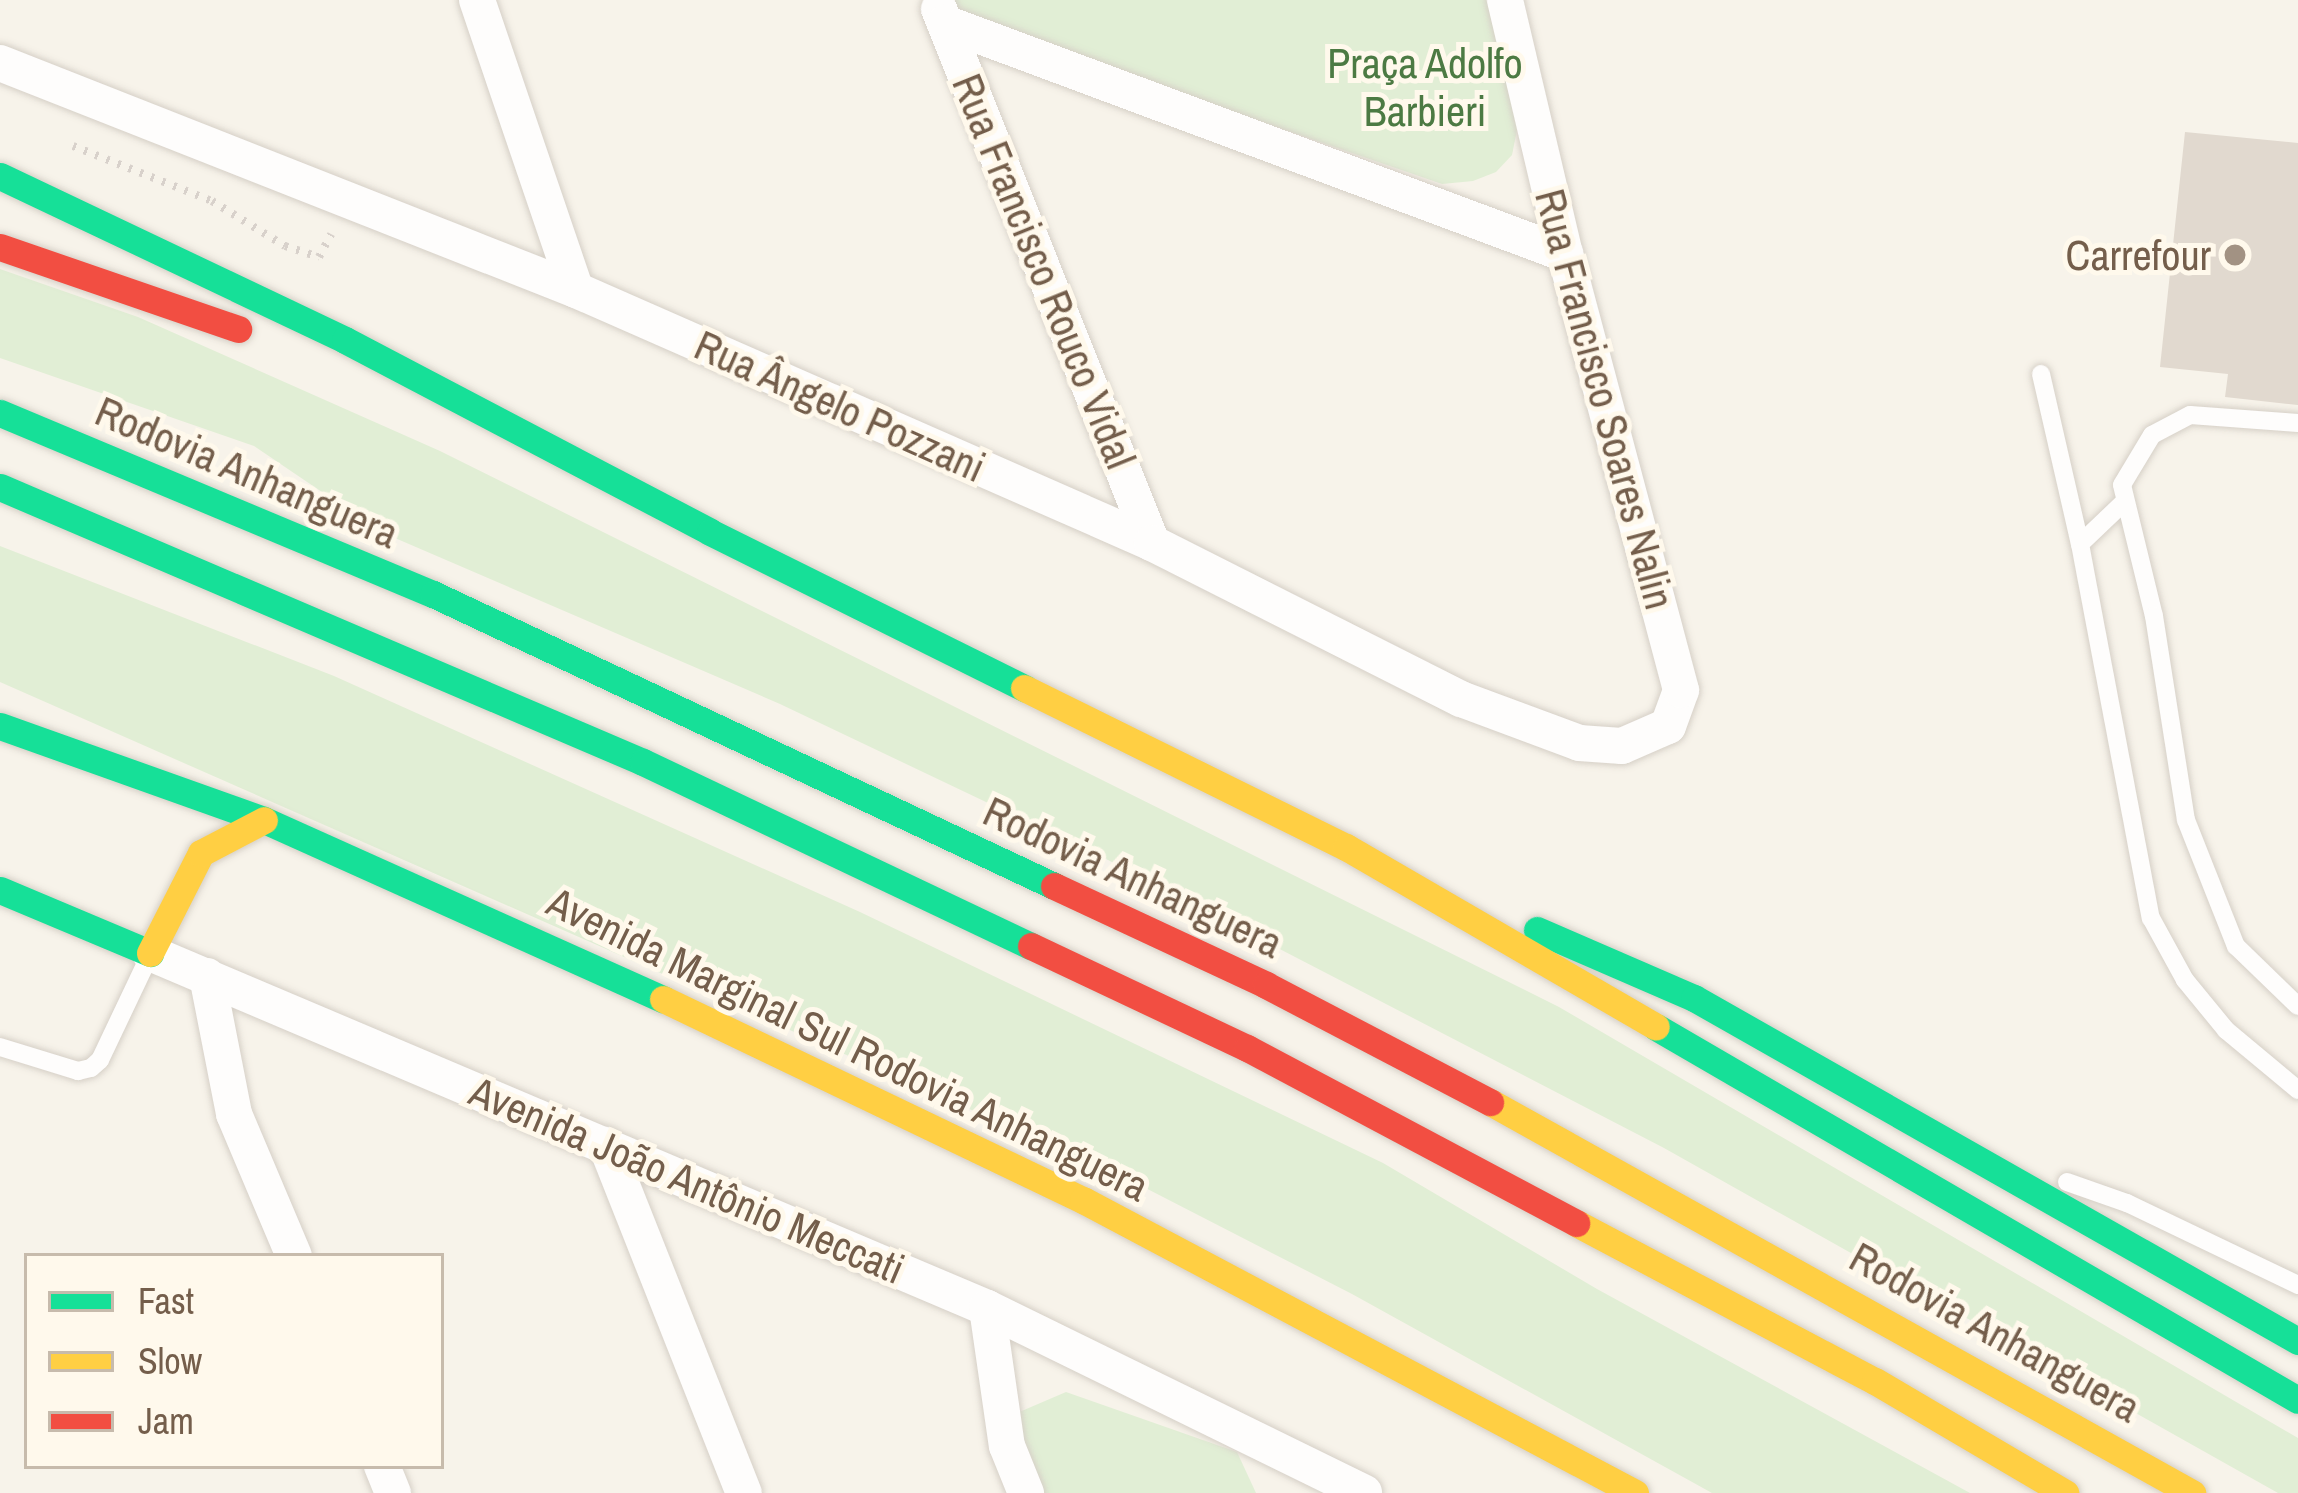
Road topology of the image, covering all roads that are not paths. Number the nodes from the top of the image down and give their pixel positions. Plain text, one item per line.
1 (477, 0) edge
2 (1505, 0) edge
3 (940, 11) edge
4 (0, 63) edge
5 (0, 176) edge
6 (0, 247) edge
7 (1565, 254) junction
8 (576, 290) junction
9 (272, 342) dead end
10 (2041, 374) dead end
11 (358, 380) dead end
12 (0, 413) edge
13 (2298, 423) edge
14 (0, 487) edge
15 (2125, 501) junction
16 (710, 532) junction
17 (1152, 542) junction
18 (2080, 544) junction
19 (0, 726) edge
20 (1669, 726) joint
21 (264, 820) junction
22 (1346, 847) junction
23 (0, 890) edge
24 (150, 953) junction
25 (207, 976) junction
26 (2298, 1006) edge
27 (0, 1047) edge
28 (2298, 1090) edge
29 (605, 1145) junction
30 (1961, 1146) junction
31 (292, 1253) edge
32 (2298, 1285) edge
33 (987, 1308) junction
34 (2298, 1341) edge
35 (2298, 1400) edge
36 (1298, 1456) junction
37 (744, 1493) edge
38 (1026, 1493) edge
39 (1312, 1493) edge
40 (1364, 1493) edge
41 (1635, 1493) edge
42 (2065, 1493) edge
43 (2192, 1493) edge

1 - 8 street
2 - 7 street, Rua Francisco Soares Nalin
3 - 7 street
3 - 17 street, Rua Francisco Rouco Vidal
4 - 8 street, Rua Ângelo Pozzani
5 - 16 main road
6 - 9 main road
7 - 20 street, Rua Francisco Soares Nalin
8 - 17 street, Rua Ângelo Pozzani
10 - 18 lane
11 - 16 main road
12 - 43 main road, Rodovia Anhanguera
13 - 15 lane
14 - 42 main road
15 - 18 lane
15 - 26 lane
16 - 22 main road
17 - 20 street, Rua Ângelo Pozzani
18 - 28 lane
19 - 21 main road, Avenida Marginal Sul Rodovia Anhanguera
21 - 24 main road
21 - 41 main road, Avenida Marginal Sul Rodovia Anhanguera
22 - 30 main road
22 - 35 main road
23 - 24 main road, Avenida João Antônio Meccati
24 - 25 street, Avenida João Antônio Meccati
24 - 27 lane
25 - 29 street, Avenida João Antônio Meccati
25 - 31 street
29 - 33 street, Avenida João Antônio Meccati
29 - 37 street
30 - 32 lane
30 - 34 main road
33 - 36 street, Avenida João Antônio Meccati
33 - 38 street
36 - 39 street
36 - 40 street, Avenida João Antônio Meccati

